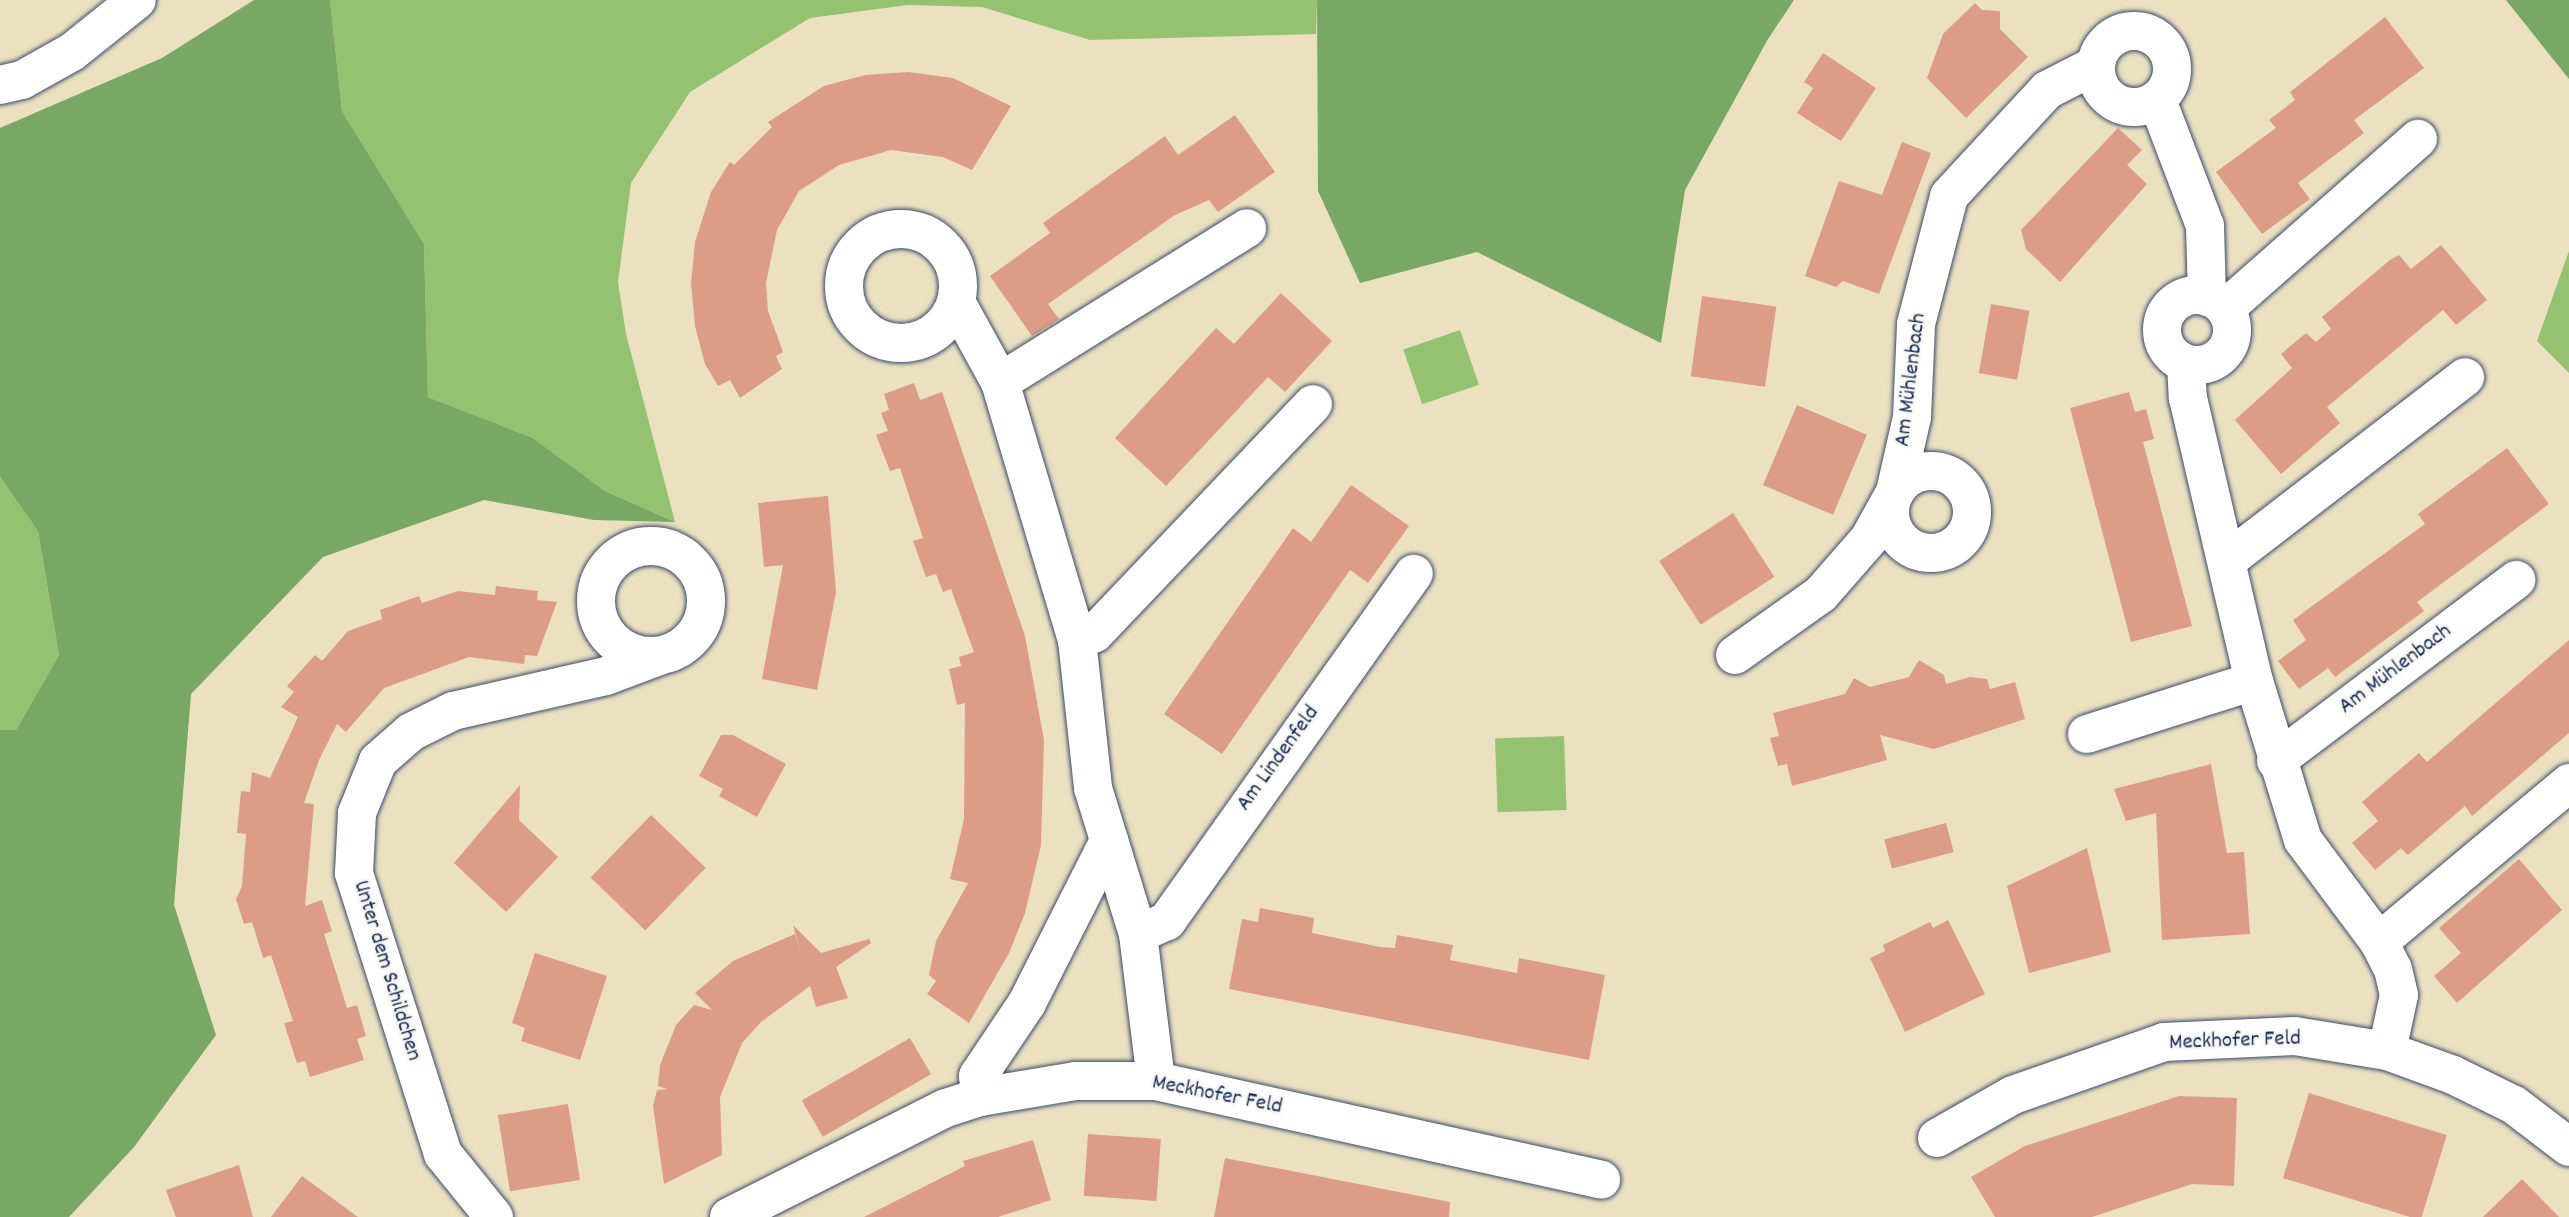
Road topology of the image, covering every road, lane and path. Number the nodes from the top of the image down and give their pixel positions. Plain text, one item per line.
1 (137, 0) edge
2 (2096, 65) junction
3 (0, 85) edge
4 (2157, 100) junction
5 (2418, 139) dead end
6 (1247, 228) dead end
7 (956, 302) dead end
8 (2216, 302) junction
9 (2186, 364) junction
10 (2465, 377) dead end
11 (1000, 382) junction
12 (1313, 404) dead end
13 (2229, 559) junction
14 (1414, 574) dead end
15 (2516, 580) dead end
16 (1077, 640) junction
17 (1735, 655) dead end
18 (659, 656) dead end
19 (2254, 681) junction
20 (2087, 734) dead end
21 (2276, 761) junction
22 (2569, 783) edge
23 (1109, 841) junction
24 (1138, 934) junction
25 (2379, 942) junction
26 (2386, 1051) junction
27 (1156, 1081) junction
28 (979, 1097) junction
29 (1937, 1138) dead end
30 (2569, 1147) edge
31 (1601, 1180) dead end
32 (494, 1217) edge
33 (729, 1217) edge

1 - 3 street
2 - 4 street
2 - 4 street, Am Mühlenbach
2 - 17 street, Am Mühlenbach
4 - 8 street
5 - 8 street
6 - 11 street
7 - 11 street
8 - 9 street
8 - 9 street
9 - 13 street
10 - 13 street
11 - 16 street
12 - 16 street
13 - 19 street
14 - 24 street, Am Lindenfeld
15 - 21 street, Am Mühlenbach
16 - 23 street
18 - 32 street, Unter dem Schildchen
19 - 20 street
19 - 21 street
21 - 25 street
22 - 25 street
23 - 24 street
23 - 28 street
24 - 27 street
25 - 26 street
26 - 29 street, Meckhofer Feld
26 - 30 street, Meckhofer Feld
27 - 28 street, Meckhofer Feld
27 - 31 street, Meckhofer Feld
28 - 33 street, Meckhofer Feld

